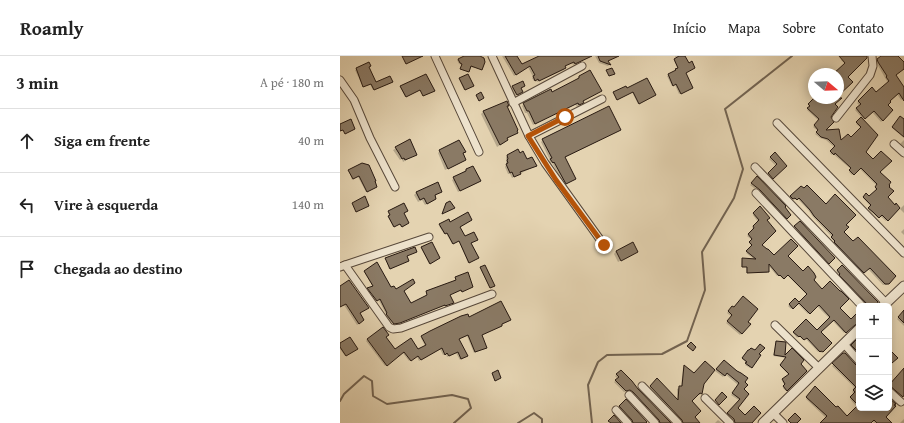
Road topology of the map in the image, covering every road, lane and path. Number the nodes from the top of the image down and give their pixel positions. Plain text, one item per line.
1 (434, 56) edge
2 (492, 56) edge
3 (872, 56) edge
4 (582, 66) dead end
5 (340, 80) edge
6 (602, 99) dead end
7 (513, 103) junction
8 (836, 118) dead end
9 (777, 123) dead end
10 (528, 136) junction
11 (894, 144) dead end
12 (479, 152) dead end
13 (904, 153) edge
14 (755, 167) dead end
15 (395, 186) dead end
16 (756, 193) dead end
17 (430, 237) dead end
18 (604, 245) dead end
19 (904, 253) edge
20 (342, 266) edge
21 (904, 286) edge
22 (492, 294) dead end
23 (859, 303) edge
24 (884, 303) edge
25 (886, 303) edge
26 (775, 325) dead end
27 (856, 332) edge
28 (844, 344) junction
29 (856, 358) edge
30 (819, 368) junction
31 (642, 386) dead end
32 (892, 394) edge
33 (629, 395) dead end
34 (705, 398) dead end
35 (901, 402) dead end
36 (616, 410) dead end
37 (777, 417) dead end
38 (628, 423) edge
39 (655, 423) edge
40 (678, 423) edge
41 (730, 423) edge
42 (763, 423) edge
43 (783, 423) edge

1 - 12 street
2 - 7 street
3 - 8 street
4 - 7 street
5 - 15 street
6 - 10 street
7 - 10 street
9 - 19 street
10 - 18 street
11 - 13 street
14 - 24 street
16 - 23 street
17 - 20 street
20 - 22 street
21 - 25 street
26 - 30 street
27 - 28 street
28 - 29 street
28 - 30 street
30 - 42 street
31 - 40 street
32 - 35 street
33 - 39 street
34 - 41 street
36 - 38 street
37 - 43 street

